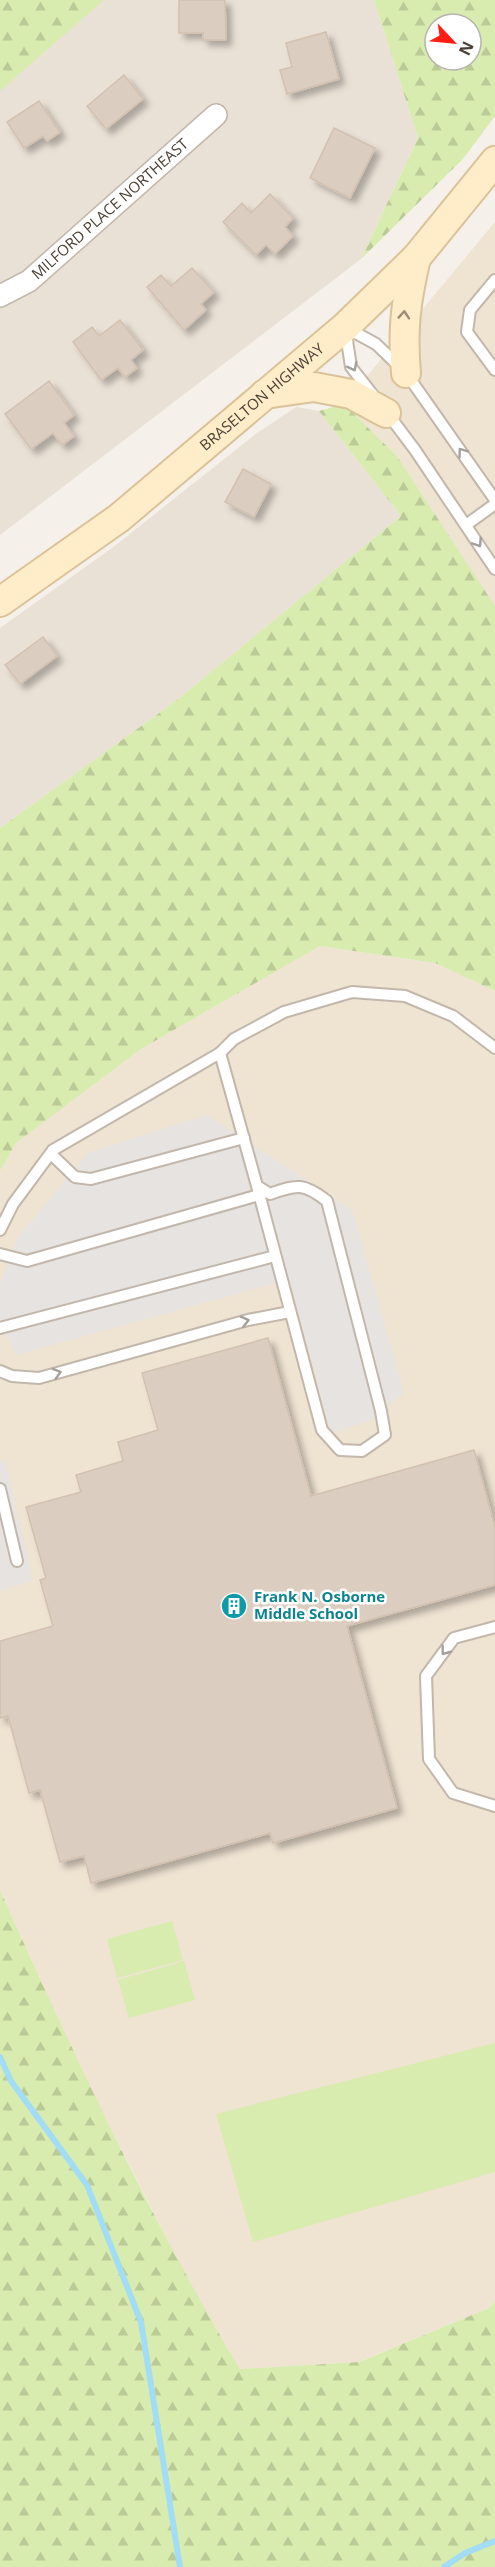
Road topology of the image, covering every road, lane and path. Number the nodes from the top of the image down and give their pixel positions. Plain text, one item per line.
1 (216, 114) dead end
2 (495, 161) edge
3 (416, 258) junction
4 (495, 280) edge
5 (0, 296) edge
6 (345, 327) junction
7 (495, 370) edge
8 (406, 374) junction
9 (265, 394) junction
10 (386, 412) junction
11 (495, 502) edge
12 (466, 525) junction
13 (495, 569) edge
14 (0, 602) edge
15 (495, 1048) edge
16 (220, 1053) junction
17 (244, 1138) junction
18 (51, 1154) junction
19 (258, 1190) junction
20 (0, 1230) edge
21 (0, 1254) edge
22 (275, 1256) junction
23 (290, 1312) junction
24 (0, 1328) edge
25 (0, 1371) edge
26 (0, 1489) edge
27 (17, 1561) dead end
28 (495, 1627) edge
29 (495, 1806) edge

1 - 5 street, MILFORD PLACE NORTHEAST
2 - 3 main road, BRASELTON HIGHWAY
3 - 6 main road, BRASELTON HIGHWAY
8 -> 3 main road
4 - 7 lane
6 - 8 lane
6 - 9 main road, BRASELTON HIGHWAY
6 -> 10 lane
11 -> 8 lane
9 - 10 main road
9 - 14 main road, BRASELTON HIGHWAY
10 - 12 lane
11 - 12 lane
12 -> 13 lane
15 - 16 lane
16 - 17 lane
16 - 18 lane
17 - 18 lane
17 - 19 lane
18 - 20 lane
19 - 21 lane
19 - 22 lane
19 - 23 lane
22 - 23 lane
22 - 24 lane
25 -> 23 lane
26 - 27 lane
28 -> 29 lane

